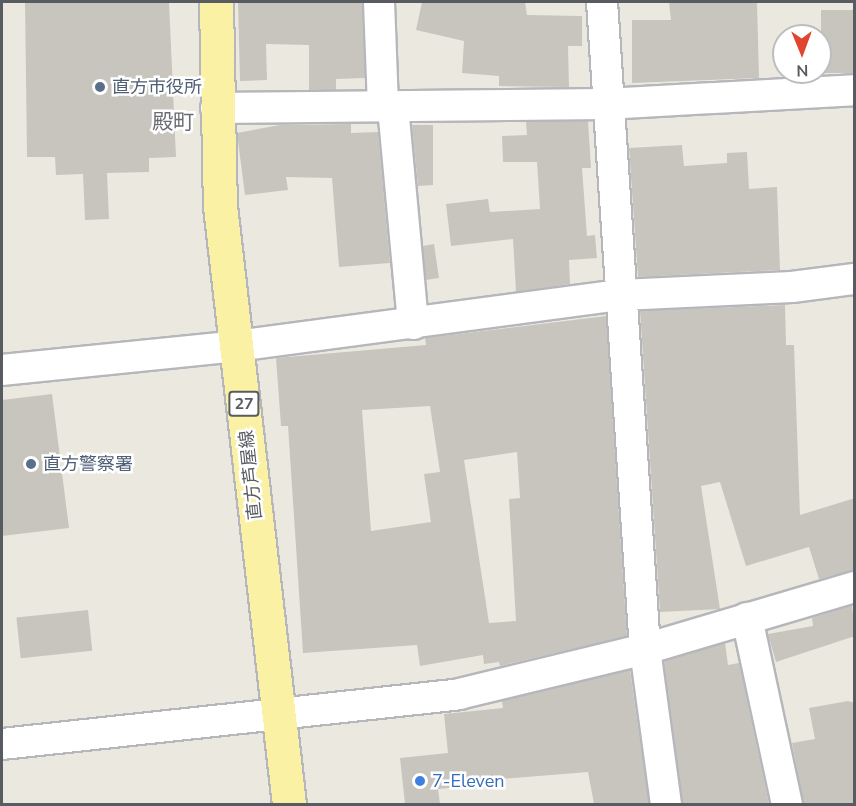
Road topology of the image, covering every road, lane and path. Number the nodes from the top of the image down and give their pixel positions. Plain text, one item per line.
1 (216, 2) edge
2 (379, 2) edge
3 (602, 2) edge
4 (855, 90) edge
5 (606, 104) junction
6 (388, 107) junction
7 (216, 108) junction
8 (855, 279) edge
9 (621, 295) junction
10 (413, 324) junction
11 (237, 346) junction
12 (2, 370) edge
13 (855, 587) edge
14 (747, 618) junction
15 (645, 649) junction
16 (276, 711) junction
17 (2, 744) edge
18 (289, 804) edge
19 (666, 804) edge
20 (787, 804) edge

1 - 7 main road, 直方芦屋線 / 27
2 - 6 street
3 - 5 street
4 - 5 street
5 - 6 street
5 - 9 street
6 - 7 street
6 - 10 street
7 - 11 main road, 直方芦屋線 / 27
8 - 9 street
9 - 10 street
9 - 15 street
10 - 11 street
11 - 12 street
11 - 16 main road, 直方芦屋線 / 27
13 - 14 street
14 - 15 street
14 - 20 street
15 - 16 street
15 - 19 street
16 - 17 street
16 - 18 main road, 直方芦屋線 / 27

